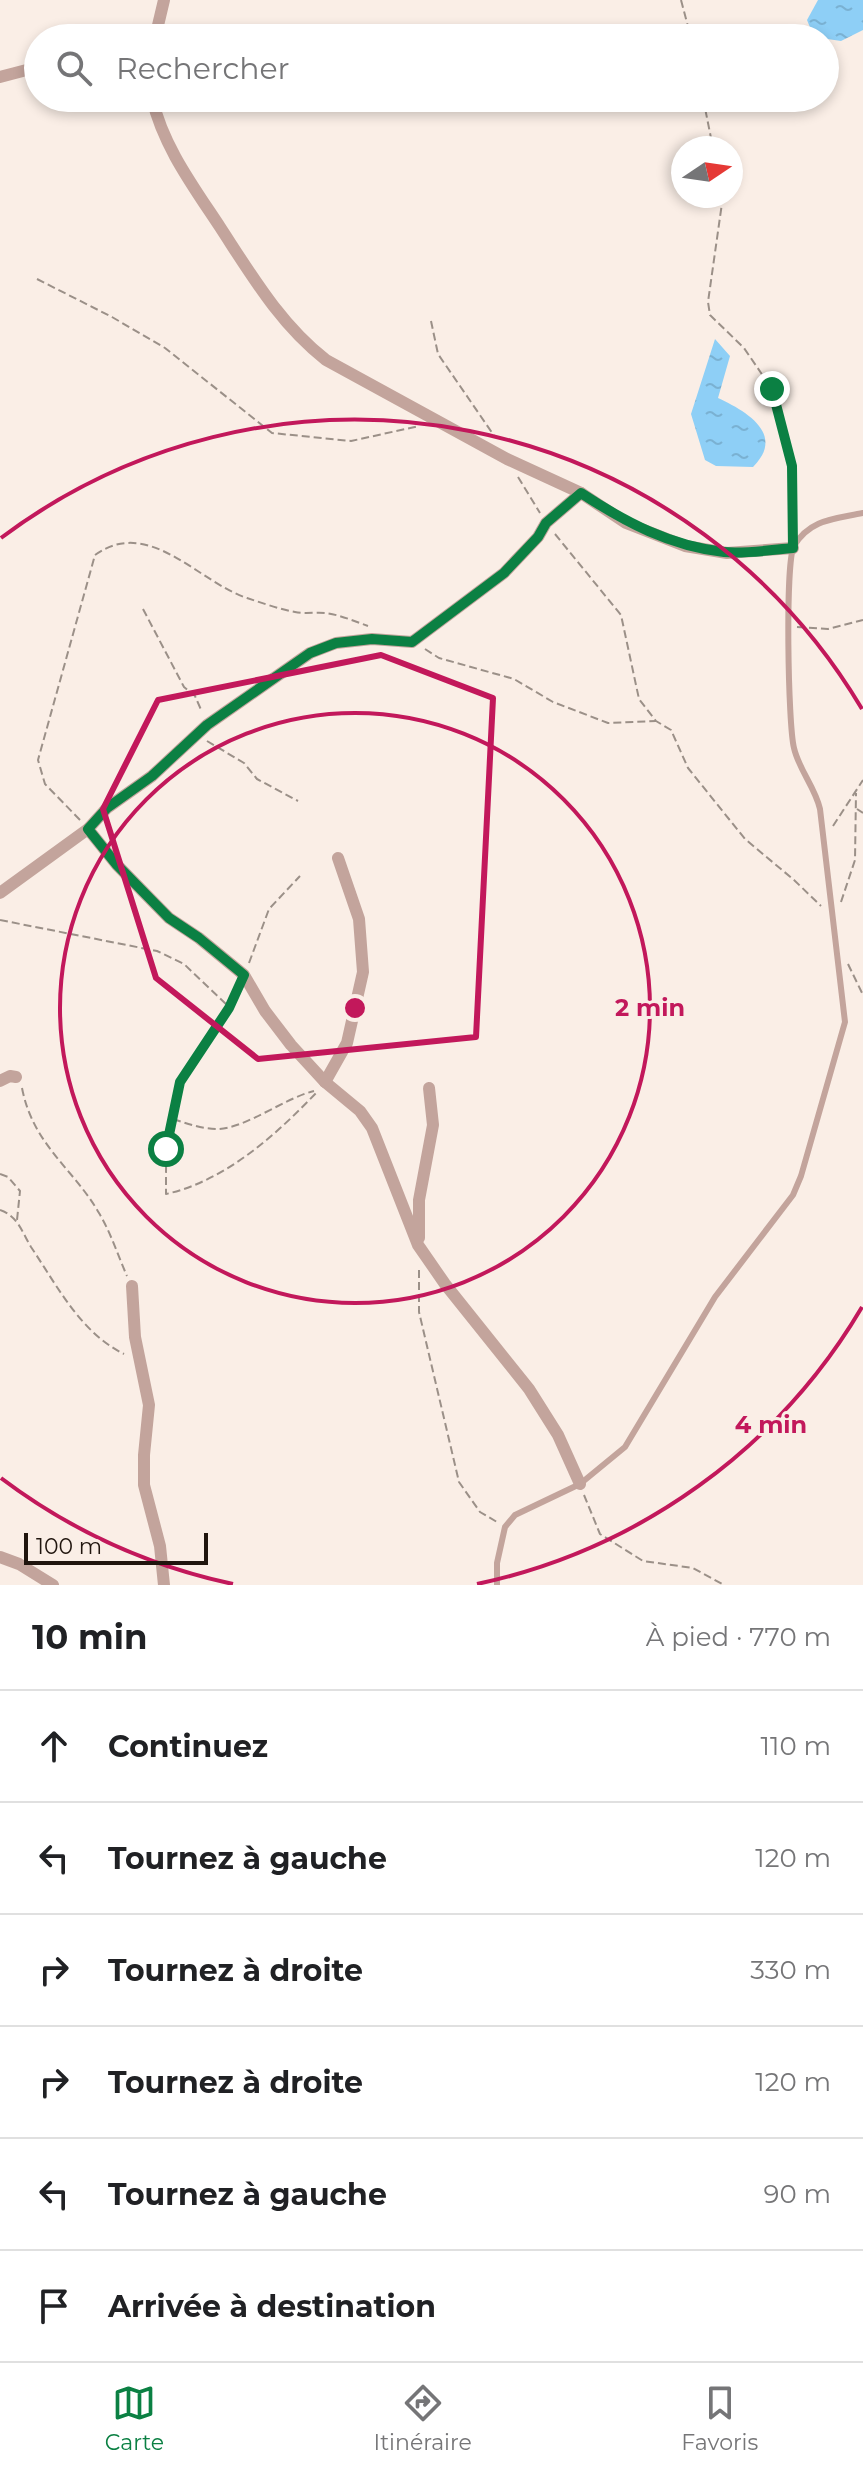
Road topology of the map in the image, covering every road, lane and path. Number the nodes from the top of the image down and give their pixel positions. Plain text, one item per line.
1 (164, 0) edge
2 (681, 0) edge
3 (158, 24) edge
4 (687, 24) edge
5 (24, 71) edge
6 (0, 77) edge
7 (157, 112) edge
8 (706, 112) edge
9 (711, 136) edge
10 (721, 208) edge
11 (37, 279) dead end
12 (431, 321) dead end
13 (441, 422) junction
14 (507, 459) junction
15 (581, 493) junction
16 (863, 513) edge
17 (546, 523) junction
18 (793, 548) junction
19 (95, 555) dead end
20 (863, 620) edge
21 (790, 626) junction
22 (863, 780) edge
23 (856, 793) junction
24 (856, 808) junction
25 (863, 813) edge
26 (88, 829) junction
27 (824, 837) junction
28 (338, 858) dead end
29 (300, 876) dead end
30 (0, 893) edge
31 (0, 920) edge
32 (835, 920) junction
33 (837, 941) junction
34 (244, 975) junction
35 (863, 995) edge
36 (229, 1008) junction
37 (16, 1077) joint
38 (0, 1081) edge
39 (325, 1082) junction
40 (429, 1088) dead end
41 (171, 1118) junction
42 (0, 1174) edge
43 (0, 1210) edge
44 (17, 1221) junction
45 (418, 1245) junction
46 (132, 1286) joint
47 (140, 1362) junction
48 (580, 1484) junction
49 (505, 1527) junction
50 (0, 1557) edge
51 (53, 1585) edge
52 (164, 1585) edge
53 (497, 1585) edge
54 (724, 1585) edge

1 - 3 street
2 - 4 path
5 - 6 street
7 - 13 street
8 - 9 path
10 - 18 path
11 - 13 path
12 - 14 path
13 - 14 street
14 - 15 street
14 - 17 path
15 - 17 street
15 - 18 street
16 - 18 lane
17 - 26 street
17 - 32 path
18 - 21 lane
19 - 26 path
20 - 21 path
21 - 27 lane
22 - 23 path
23 - 24 path
23 - 27 path
24 - 25 path
24 - 32 path
26 - 30 street
26 - 34 street
27 - 32 lane
28 - 39 street
29 - 34 path
31 - 36 path
32 - 33 lane
33 - 35 path
33 - 48 lane
34 - 36 path
34 - 39 street
36 - 41 path
37 - 38 street
37 - 46 path
39 - 45 street
40 - 45 street
41 - 41 path
42 - 44 path
43 - 44 path
44 - 47 path
45 - 48 street
45 - 49 path
46 - 47 street
47 - 52 street
48 - 49 lane
48 - 54 path
49 - 53 lane
50 - 51 street

